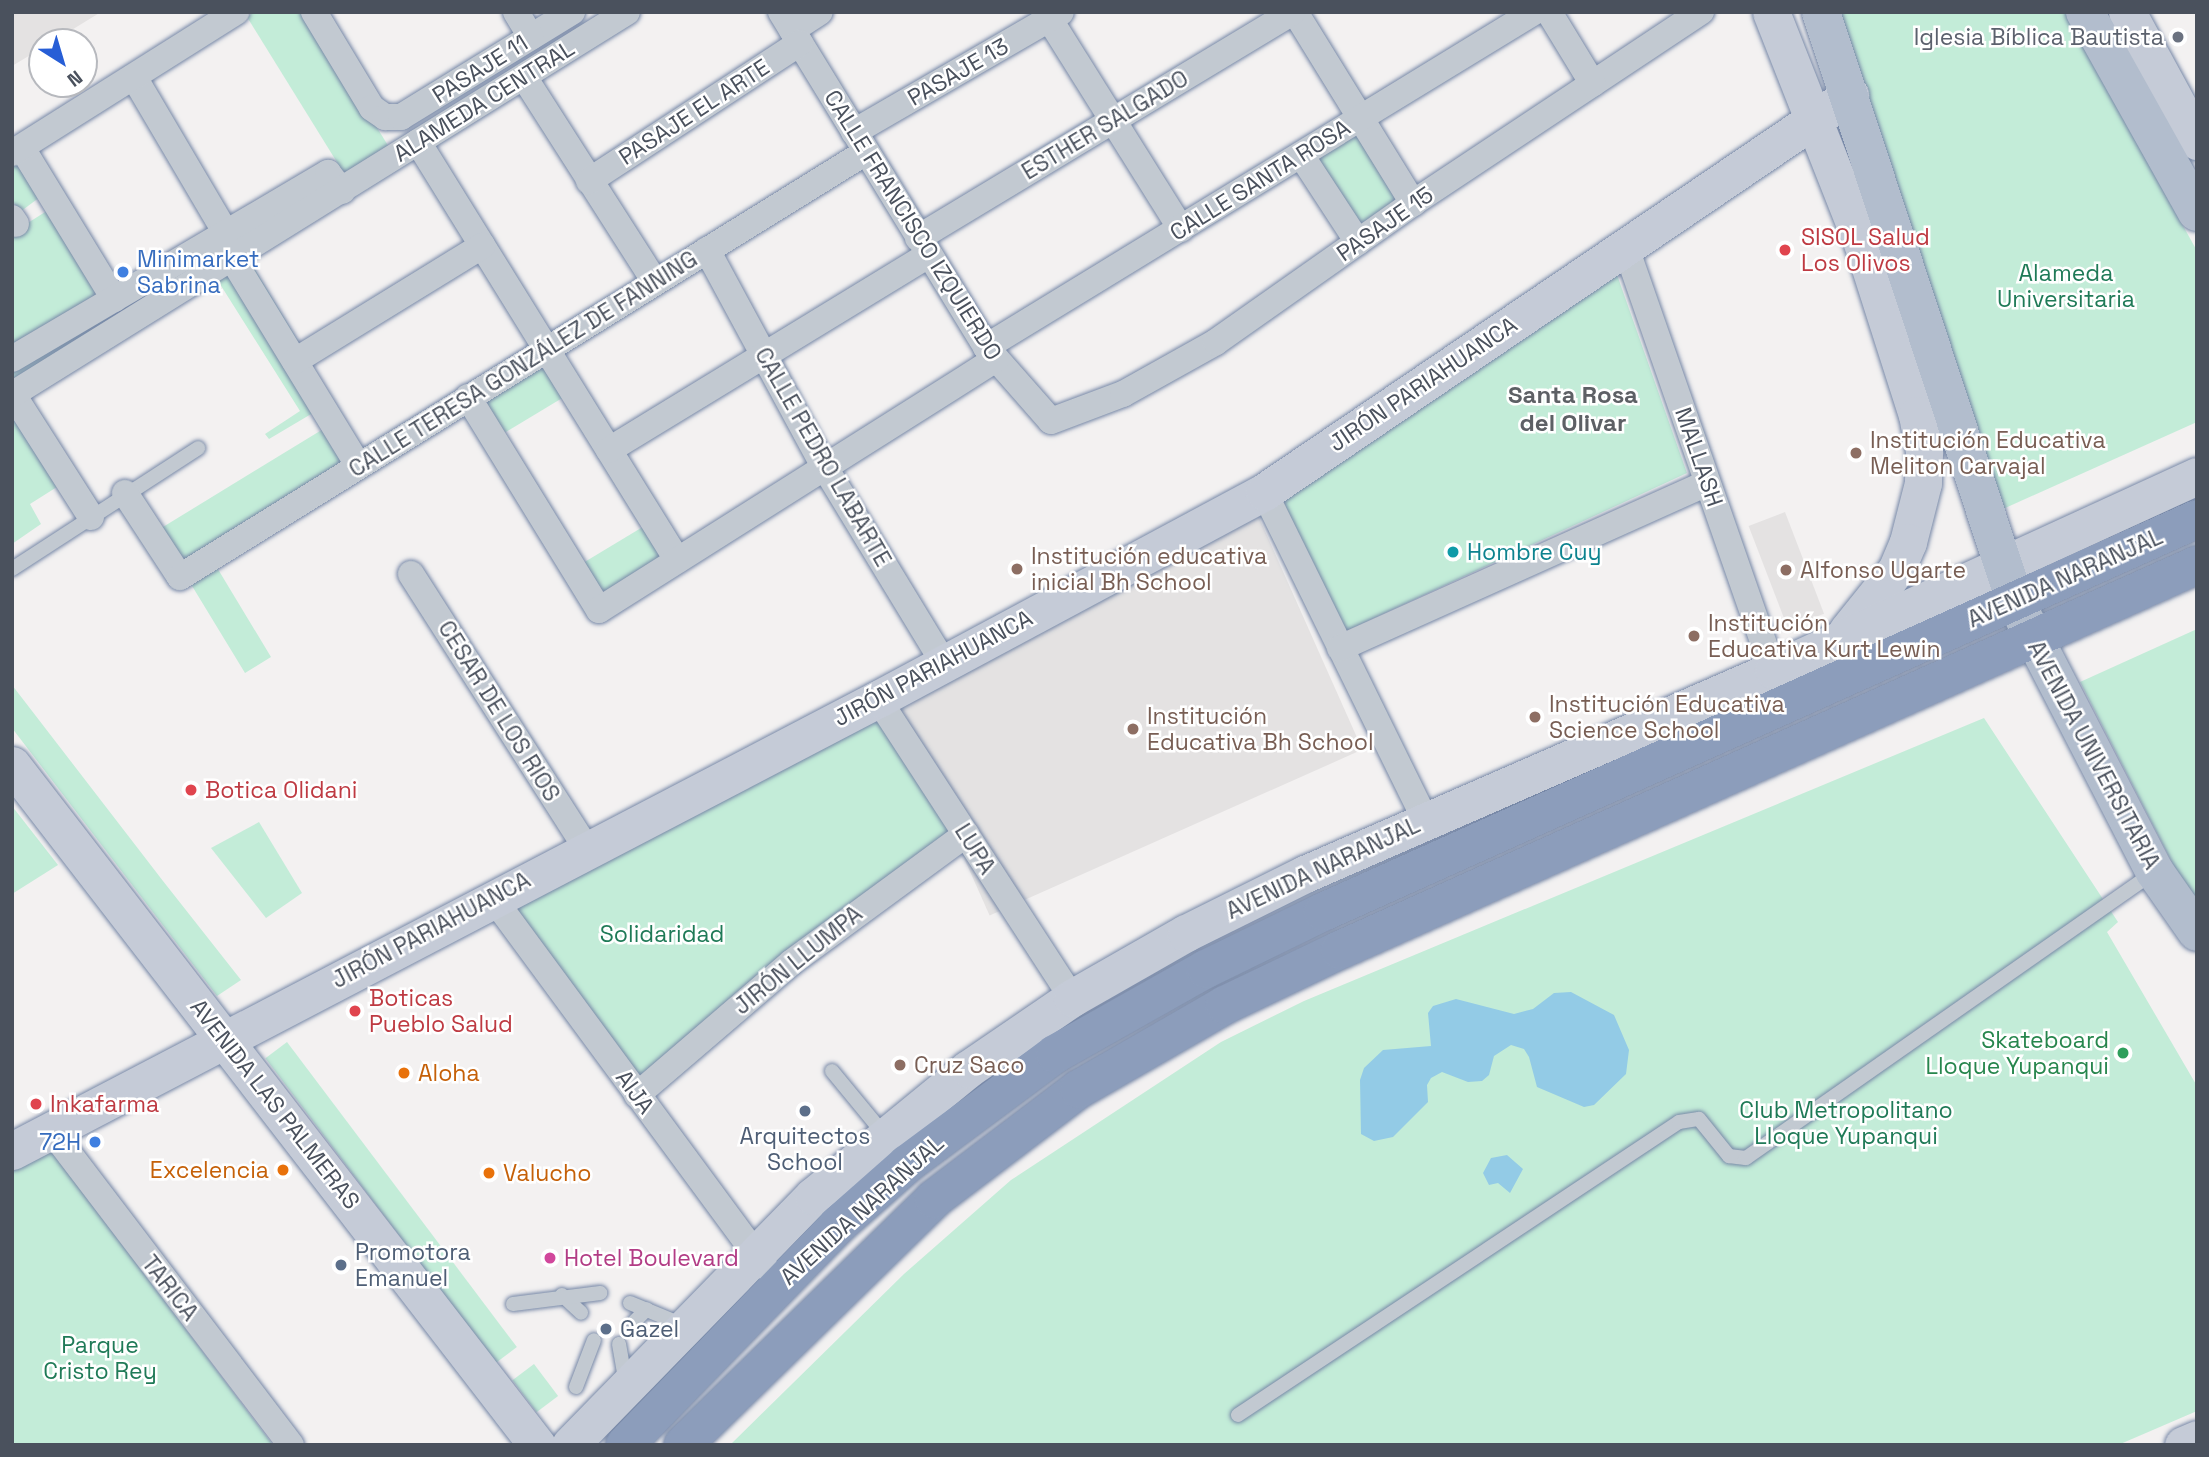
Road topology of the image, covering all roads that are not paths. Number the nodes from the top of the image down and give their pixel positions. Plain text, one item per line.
1 (236, 12) edge
2 (516, 12) edge
3 (572, 12) edge
4 (627, 12) edge
5 (820, 12) edge
6 (1294, 12) edge
7 (1534, 12) edge
8 (1549, 12) edge
9 (1701, 12) edge
10 (1771, 12) edge
11 (1821, 12) edge
12 (2085, 12) edge
13 (2127, 12) edge
14 (317, 13) edge
15 (1052, 15) edge
16 (791, 28) edge
17 (531, 37) junction
18 (524, 76) junction
19 (134, 77) junction
20 (1593, 84) junction
21 (1850, 95) junction
22 (1363, 117) junction
23 (1814, 119) junction
24 (1111, 120) junction
25 (2197, 141) edge
26 (418, 142) junction
27 (860, 142) junction
28 (17, 150) edge
29 (1301, 155) junction
30 (589, 181) junction
31 (1413, 203) junction
32 (2197, 212) edge
33 (1181, 229) junction
34 (1358, 242) junction
35 (227, 245) junction
36 (1625, 245) junction
37 (482, 246) junction
38 (924, 246) junction
39 (707, 250) junction
40 (655, 282) junction
41 (114, 299) junction
42 (547, 348) junction
43 (763, 353) junction
44 (991, 353) junction
45 (12, 359) edge
46 (295, 361) junction
47 (13, 393) edge
48 (468, 397) junction
49 (1061, 421) joint
50 (198, 448) dead end
51 (610, 450) junction
52 (358, 466) junction
53 (824, 466) junction
54 (2197, 476) edge
55 (1707, 483) junction
56 (1264, 492) junction
57 (125, 493) junction
58 (91, 517) junction
59 (2197, 519) edge
60 (677, 560) junction
61 (2197, 565) edge
62 (12, 569) edge
63 (411, 574) dead end
64 (2008, 584) junction
65 (2032, 638) junction
66 (1839, 640) junction
67 (1340, 648) junction
68 (943, 662) junction
69 (1773, 670) junction
70 (878, 699) junction
71 (12, 765) edge
72 (1426, 821) junction
73 (966, 834) junction
74 (586, 848) junction
75 (2155, 872) junction
76 (493, 898) junction
77 (2197, 933) edge
78 (1072, 998) junction
79 (226, 1039) junction
80 (832, 1070) dead end
81 (637, 1095) junction
82 (51, 1130) junction
83 (884, 1134) junction
84 (12, 1150) edge
85 (755, 1254) junction
86 (779, 1285) junction
87 (600, 1293) dead end
88 (562, 1295) junction
89 (630, 1303) dead end
90 (513, 1304) dead end
91 (646, 1309) junction
92 (581, 1313) dead end
93 (634, 1322) dead end
94 (684, 1326) junction
95 (594, 1340) dead end
96 (619, 1343) dead end
97 (576, 1387) dead end
98 (626, 1388) junction
99 (1238, 1415) dead end
100 (2197, 1439) edge
101 (291, 1445) edge
102 (537, 1445) edge
103 (570, 1445) edge
104 (625, 1445) edge
105 (683, 1445) edge
106 (2183, 1445) edge

1 - 19 street
2 - 17 street
3 - 17 street, PASAJE 11
4 - 18 street, ALAMEDA CENTRAL
5 - 16 street, PASAJE EL ARTE
6 - 22 street
6 - 24 street, ESTHER SALGADO
7 - 22 street, CALLE SANTA ROSA
8 - 20 street
9 - 20 street, PASAJE 15
10 - 23 main road
11 - 21 main road, AVENIDA UNIVERSITARIA
12 - 32 main road
13 - 25 main road
14 - 17 street, PASAJE 11
15 - 24 street
15 - 27 street, PASAJE 13
16 - 27 street, CALLE FRANCISCO IZQUIERDO
16 - 30 street, PASAJE EL ARTE
18 - 26 street, ALAMEDA CENTRAL
18 - 30 street
19 - 28 street
19 - 35 street
20 - 31 street, PASAJE 15
21 - 23 main road, JIRÓN PARIAHUANCA
21 - 64 main road, AVENIDA UNIVERSITARIA
22 - 29 street, CALLE SANTA ROSA
22 - 31 street
23 - 36 main road, JIRÓN PARIAHUANCA
23 - 66 main road
24 - 33 street
24 - 38 street, ESTHER SALGADO
26 - 35 street, ALAMEDA CENTRAL
26 - 37 street
27 - 38 street, CALLE FRANCISCO IZQUIERDO
27 - 39 street, CALLE TERESA GONZÁLEZ DE FANNING
28 - 41 street
29 - 33 street, CALLE SANTA ROSA
29 - 34 street
30 - 40 street
31 - 34 street, PASAJE 15
33 - 44 street, CALLE SANTA ROSA
34 - 49 street, PASAJE 15
35 - 41 street, ALAMEDA CENTRAL
35 - 46 street
35 - 47 street, ALAMEDA CENTRAL
36 - 55 street, MALLASH
36 - 56 main road, JIRÓN PARIAHUANCA
37 - 42 street
37 - 46 street
38 - 43 street, ESTHER SALGADO
38 - 44 street, CALLE FRANCISCO IZQUIERDO
39 - 40 street, CALLE TERESA GONZÁLEZ DE FANNING
39 - 43 street, CALLE PEDRO LABARTE
40 - 42 street, CALLE TERESA GONZÁLEZ DE FANNING
41 - 45 street, ALAMEDA CENTRAL
42 - 48 street, CALLE TERESA GONZÁLEZ DE FANNING
42 - 51 street
43 - 51 street, ESTHER SALGADO
43 - 53 street, CALLE PEDRO LABARTE
44 - 49 street, CALLE FRANCISCO IZQUIERDO
44 - 53 street, CALLE SANTA ROSA
46 - 52 street
47 - 58 street
48 - 52 street, CALLE TERESA GONZÁLEZ DE FANNING
48 - 60 street, CALLE SANTA ROSA
50 - 57 lane
51 - 60 street
52 - 57 street, CALLE TERESA GONZÁLEZ DE FANNING
53 - 60 street, CALLE SANTA ROSA
53 - 68 street, CALLE PEDRO LABARTE
54 - 64 main road, AVENIDA NARANJAL
55 - 67 street
55 - 69 street, MALLASH
56 - 67 street
56 - 68 main road, JIRÓN PARIAHUANCA
57 - 58 lane
58 - 62 lane
59 - 64 highway, AVENIDA NARANJAL
61 - 65 highway, AVENIDA NARANJAL
63 - 74 street, CESAR DE LOS RIOS
64 - 65 main road, AVENIDA UNIVERSITARIA
64 - 66 main road, AVENIDA NARANJAL
64 - 86 highway, AVENIDA NARANJAL
65 - 75 main road, AVENIDA UNIVERSITARIA
65 - 105 highway, AVENIDA NARANJAL
66 - 69 main road, AVENIDA NARANJAL
67 - 72 street
68 - 70 main road, JIRÓN PARIAHUANCA
69 - 72 main road, AVENIDA NARANJAL
70 - 73 street, LUPA
70 - 74 main road, JIRÓN PARIAHUANCA
71 - 79 main road, AVENIDA LAS PALMERAS
72 - 78 main road, AVENIDA NARANJAL
73 - 78 street, LUPA
73 - 81 street, JIRÓN LLUMPA
74 - 76 main road, JIRÓN PARIAHUANCA
75 - 77 main road, AVENIDA UNIVERSITARIA
75 - 99 lane
76 - 79 main road, JIRÓN PARIAHUANCA
76 - 81 street, AIJA
78 - 83 main road, AVENIDA NARANJAL
79 - 82 main road, JIRÓN PARIAHUANCA
79 - 102 main road, AVENIDA LAS PALMERAS
80 - 83 lane
81 - 85 street, AIJA
82 - 84 main road, JIRÓN PARIAHUANCA
82 - 101 street, TARICA
83 - 85 main road, AVENIDA NARANJAL
85 - 86 street, AIJA
85 - 94 main road, AVENIDA NARANJAL
86 - 104 highway, AVENIDA NARANJAL
87 - 88 lane
88 - 90 lane
88 - 92 lane
89 - 91 lane
91 - 93 lane
91 - 94 lane
94 - 98 main road, AVENIDA NARANJAL
95 - 97 lane
96 - 98 lane
98 - 103 main road, AVENIDA NARANJAL
100 - 106 main road

